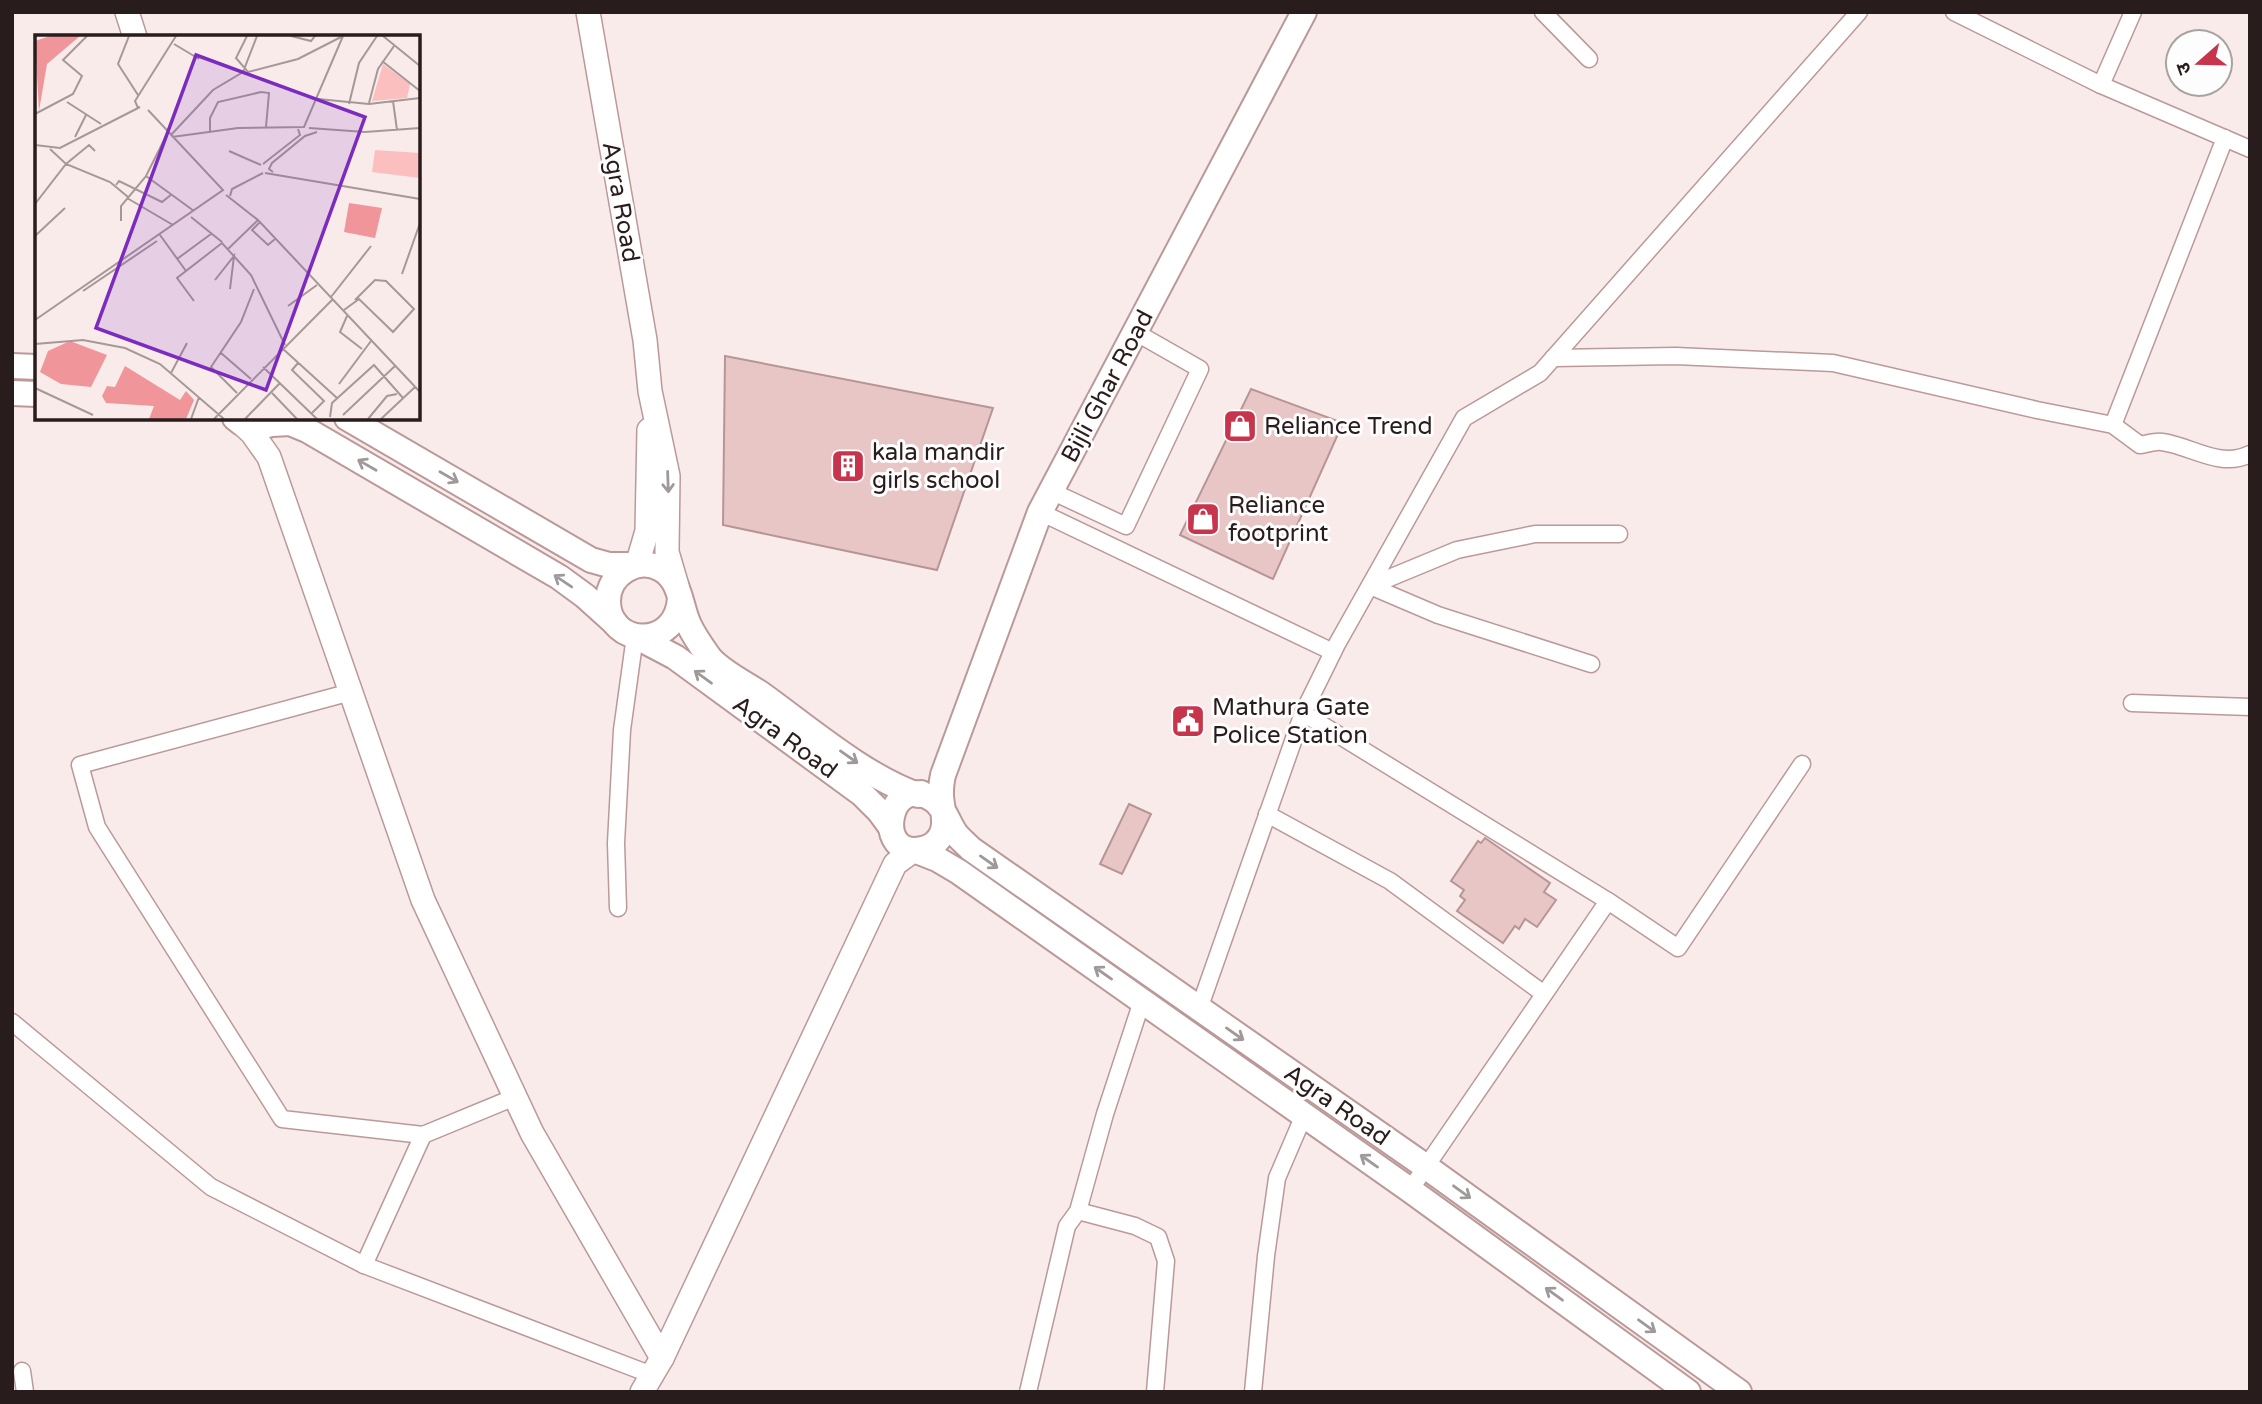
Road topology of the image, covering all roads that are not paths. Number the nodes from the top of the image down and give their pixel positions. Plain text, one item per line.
1 (127, 12) edge
2 (588, 12) edge
3 (1304, 12) edge
4 (1543, 12) edge
5 (1858, 12) edge
6 (1955, 12) edge
7 (2133, 12) edge
8 (134, 35) edge
9 (1588, 59) dead end
10 (2101, 85) junction
11 (2225, 138) junction
12 (2250, 149) edge
13 (1135, 332) junction
14 (1553, 358) junction
15 (12, 366) edge
16 (35, 367) edge
17 (650, 391) junction
18 (12, 393) edge
19 (35, 394) edge
20 (235, 420) edge
21 (350, 420) edge
22 (276, 421) edge
23 (2113, 425) junction
24 (2250, 454) edge
25 (269, 457) junction
26 (1046, 502) junction
27 (1619, 534) dead end
28 (636, 565) junction
29 (1370, 586) junction
30 (678, 592) junction
31 (626, 630) junction
32 (1333, 652) junction
33 (1591, 664) dead end
34 (351, 692) junction
35 (2132, 703) dead end
36 (2250, 707) edge
37 (1303, 713) junction
38 (1802, 764) dead end
39 (943, 775) junction
40 (918, 794) junction
41 (943, 813) junction
42 (1267, 814) junction
43 (891, 830) junction
44 (905, 857) junction
45 (1608, 901) junction
46 (618, 908) dead end
47 (1544, 994) junction
48 (1142, 1001) junction
49 (1199, 1009) junction
50 (12, 1022) edge
51 (515, 1097) junction
52 (1304, 1115) junction
53 (423, 1135) junction
54 (1425, 1166) junction
55 (1410, 1190) junction
56 (1078, 1210) junction
57 (364, 1265) junction
58 (22, 1371) dead end
59 (652, 1375) edge
60 (25, 1392) edge
61 (1028, 1392) edge
62 (1155, 1392) edge
63 (1253, 1392) edge
64 (1688, 1392) edge
65 (1739, 1392) edge

1 - 8 main road
2 - 17 main road, Agra Road
3 - 13 main road, Bijli Ghar Road
4 - 9 street
5 - 14 street
6 - 10 street
7 - 10 street
10 - 11 street
11 - 12 street
11 - 23 street
13 - 26 main road, Bijli Ghar Road
13 - 26 street
14 - 23 street
14 - 29 street
15 - 16 main road
17 - 28 main road, Agra Road
17 -> 30 main road, Agra Road
18 - 19 main road
20 - 22 main road, Agra Road
20 - 25 main road
21 -> 28 main road
22 - 25 main road
31 -> 22 main road, Agra Road
23 - 24 street
25 - 34 main road
26 - 32 street
26 - 39 main road, Bijli Ghar Road
27 - 29 street
28 - 30 main road
28 - 31 main road
29 - 32 street
29 - 33 street
30 - 31 main road
30 -> 40 main road, Agra Road
43 -> 31 main road, Agra Road
31 - 46 street
32 - 37 street
34 - 51 main road
34 - 53 street
35 - 36 street
37 - 42 street
37 - 45 street
38 - 45 street
39 - 40 main road
39 - 41 main road
40 - 41 main road
40 - 43 main road
41 - 44 main road
41 -> 49 main road, Agra Road
42 - 47 street
42 - 49 street
43 - 44 main road
48 -> 44 main road, Agra Road
44 - 59 main road
45 - 47 street
47 - 54 street
48 - 52 main road, Agra Road
48 - 56 street
49 -> 54 main road, Agra Road
50 - 57 street
51 - 53 street
51 - 59 main road
55 -> 52 main road, Agra Road
52 - 63 street
53 - 57 street
54 - 55 street
54 -> 65 main road, Agra Road
64 -> 55 main road, Agra Road
56 - 61 street
56 - 62 street
57 - 59 street
58 - 60 street

